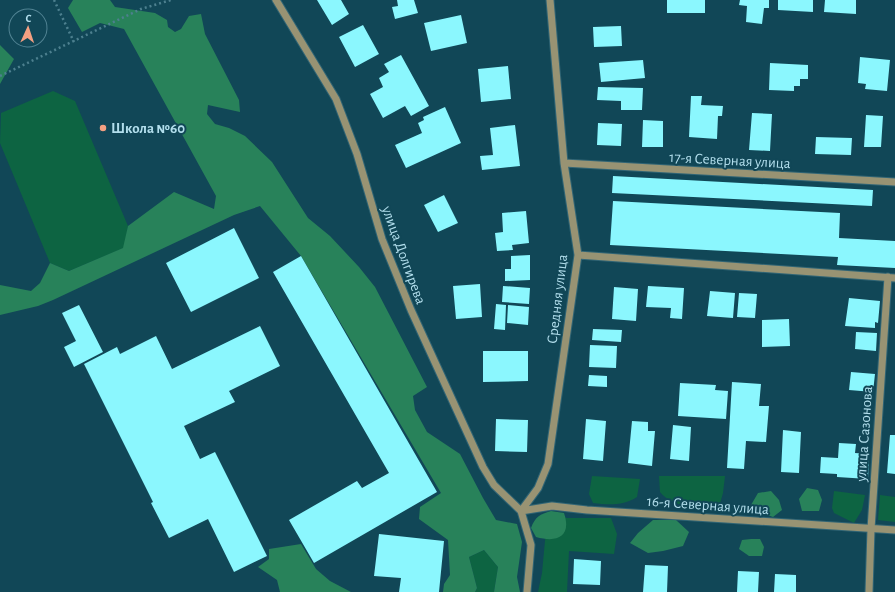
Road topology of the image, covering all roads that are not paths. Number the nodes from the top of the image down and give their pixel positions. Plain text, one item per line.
1 (276, 0) edge
2 (550, 0) edge
3 (564, 163) junction
4 (895, 182) edge
5 (578, 255) junction
6 (891, 278) edge
7 (521, 511) junction
8 (871, 529) junction
9 (895, 530) edge
10 (527, 592) edge
11 (869, 592) edge

1 - 7 street, улица Долгирева
2 - 3 street, Средняя улица
3 - 4 street, 17-я Северная улица
3 - 5 street, Средняя улица
5 - 6 street
5 - 7 street, Средняя улица
6 - 8 street, улица Сазонова
7 - 8 street, 16-я Северная улица
7 - 10 street
8 - 9 street, 16-я Северная улица
8 - 11 street, улица Сазонова

